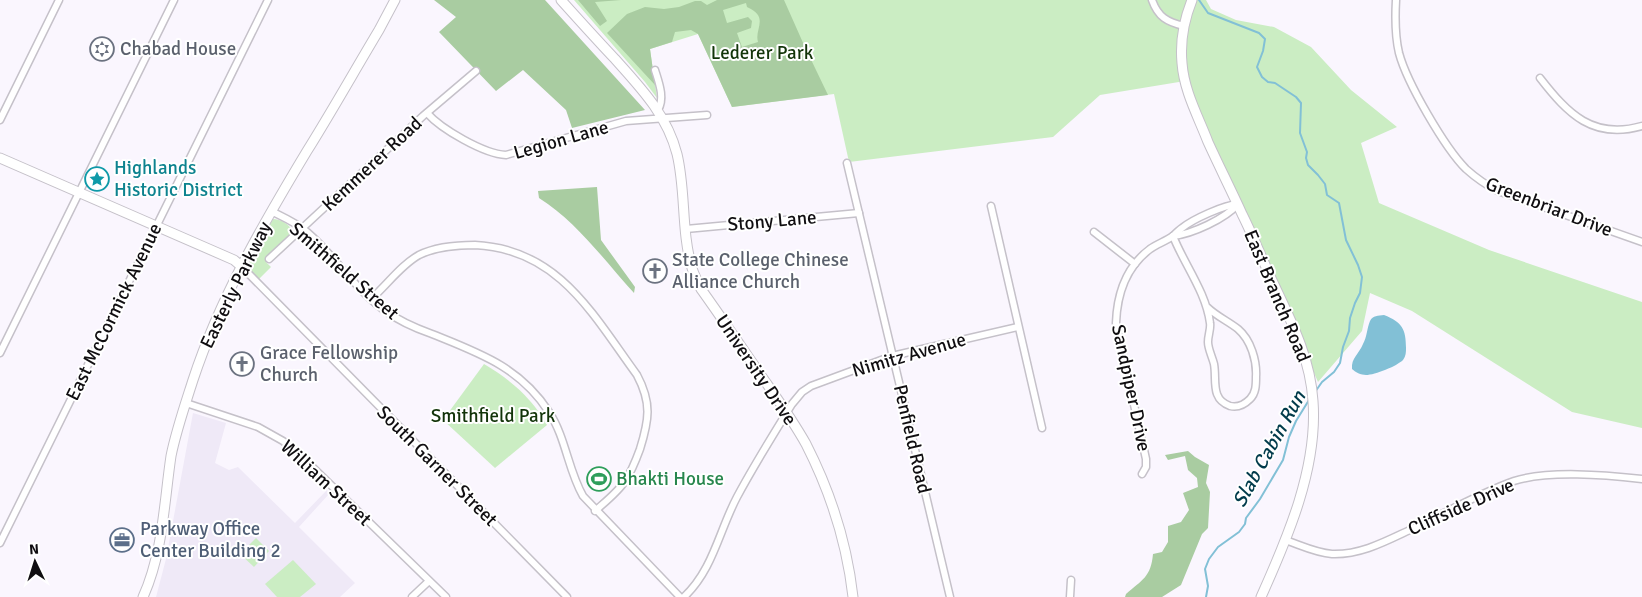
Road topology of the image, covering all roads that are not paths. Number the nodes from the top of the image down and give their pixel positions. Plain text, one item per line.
1 (59, 0) edge
2 (174, 0) edge
3 (268, 0) edge
4 (395, 0) edge
5 (561, 0) edge
6 (1152, 0) edge
7 (1396, 0) edge
8 (1191, 1) edge
9 (1184, 26) junction
10 (655, 70) dead end
11 (476, 71) dead end
12 (1540, 78) dead end
13 (658, 110) junction
14 (428, 112) junction
15 (707, 115) dead end
16 (663, 119) junction
17 (0, 120) edge
18 (1642, 126) edge
19 (0, 158) edge
20 (847, 164) dead end
21 (79, 193) junction
22 (1238, 204) junction
23 (991, 206) dead end
24 (271, 211) junction
25 (859, 213) junction
26 (156, 226) junction
27 (302, 228) junction
28 (686, 229) junction
29 (1094, 232) dead end
30 (1173, 236) junction
31 (1642, 242) edge
32 (269, 259) dead end
33 (1135, 264) junction
34 (241, 266) junction
35 (371, 299) junction
36 (1207, 307) junction
37 (1220, 318) junction
38 (1018, 326) junction
39 (1210, 333) junction
40 (0, 353) edge
41 (892, 356) junction
42 (186, 403) junction
43 (787, 412) junction
44 (1042, 428) dead end
45 (1142, 474) dead end
46 (1642, 479) edge
47 (596, 511) junction
48 (1285, 540) junction
49 (0, 542) edge
50 (1071, 580) dead end
51 (429, 581) junction
52 (144, 597) edge
53 (412, 597) edge
54 (446, 597) edge
55 (567, 597) edge
56 (682, 597) edge
57 (852, 597) edge
58 (950, 597) edge
59 (1070, 597) edge
60 (1262, 597) edge

1 - 17 street
2 - 21 street
3 - 26 street, East McCormick Avenue
4 - 24 main road, Easterly Parkway
5 - 13 main road, University Drive
6 - 9 street
7 - 31 street, Greenbriar Drive
8 - 9 main road, East Branch Road
9 - 22 main road, East Branch Road
10 - 13 street
11 - 14 street, Kemmerer Road
12 - 18 street
13 - 16 main road, University Drive
14 - 16 street, Legion Lane
14 - 27 street, Kemmerer Road
15 - 16 street, Legion Lane
16 - 28 main road, University Drive
19 - 21 main road, South Garner Street
20 - 25 street, Penfield Road
21 - 26 main road, South Garner Street
21 - 40 street
22 - 30 street, Sandpiper Drive
22 - 48 main road, East Branch Road
23 - 38 street
24 - 27 street, Smithfield Street
24 - 34 main road, Easterly Parkway
25 - 28 street, Stony Lane
25 - 41 street, Penfield Road
26 - 34 main road, South Garner Street
26 - 49 street, East McCormick Avenue
27 - 32 street, Kemmerer Road
27 - 35 street, Smithfield Street
28 - 43 main road, University Drive
29 - 33 street
30 - 33 street, Sandpiper Drive
30 - 36 street
33 - 45 street, Sandpiper Drive
34 - 42 main road, Easterly Parkway
34 - 55 street, South Garner Street
35 - 47 street, Smithfield Street
35 - 47 street
36 - 37 street
36 - 39 street
37 - 39 street
37 - 39 street
38 - 41 street, Nimitz Avenue
38 - 44 street
41 - 43 street, Nimitz Avenue
41 - 58 street, Penfield Road
42 - 51 street, William Street
42 - 52 main road, Easterly Parkway
43 - 56 street, Nimitz Avenue
43 - 57 main road, University Drive
46 - 48 street, Cliffside Drive
47 - 56 street, Smithfield Street
48 - 60 main road, East Branch Road
50 - 59 street
51 - 53 street
51 - 54 street, William Street

